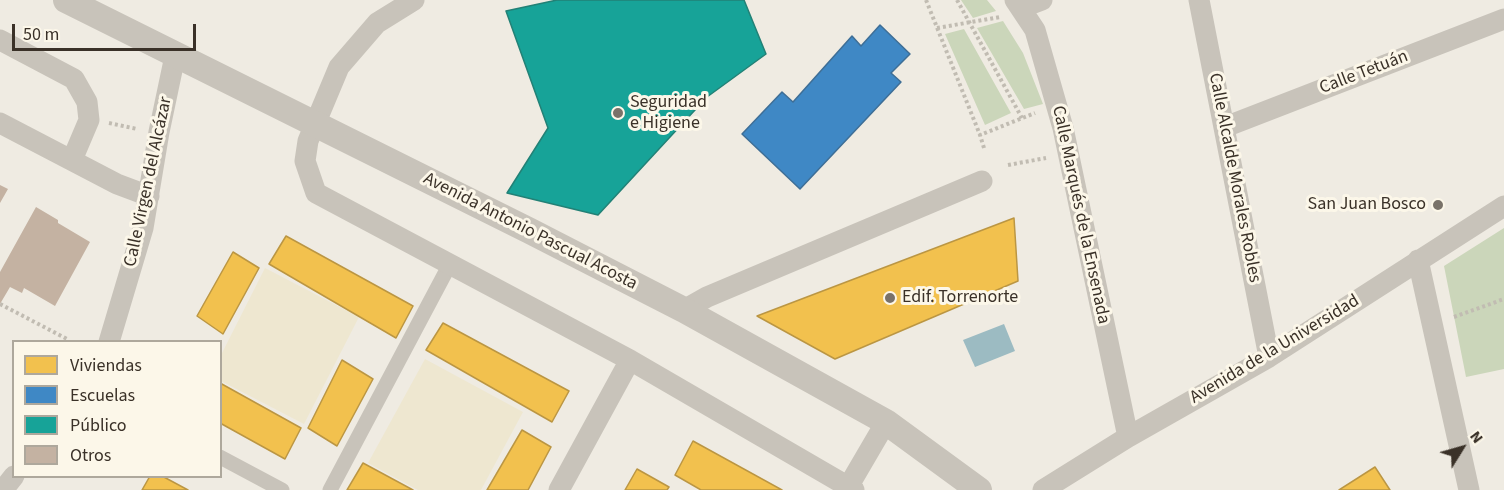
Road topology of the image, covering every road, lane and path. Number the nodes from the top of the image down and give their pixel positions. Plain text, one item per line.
1 (66, 0) edge
2 (414, 0) edge
3 (926, 0) edge
4 (957, 0) edge
5 (1042, 0) edge
6 (1198, 0) edge
7 (1013, 8) edge
8 (1504, 19) edge
9 (968, 22) junction
10 (938, 28) junction
11 (0, 39) edge
12 (175, 56) junction
13 (1040, 111) dead end
14 (1022, 118) junction
15 (102, 122) dead end
16 (0, 123) edge
17 (313, 124) junction
18 (1225, 127) junction
19 (141, 129) dead end
20 (980, 135) junction
21 (984, 148) dead end
22 (1050, 157) dead end
23 (72, 160) junction
24 (1008, 165) dead end
25 (982, 181) dead end
26 (149, 196) junction
27 (1504, 206) edge
28 (1418, 260) junction
29 (450, 264) junction
30 (1504, 299) edge
31 (0, 304) edge
32 (684, 310) junction
33 (1454, 317) dead end
34 (69, 340) dead end
35 (110, 340) edge
36 (1269, 357) junction
37 (630, 360) junction
38 (886, 422) junction
39 (1128, 437) junction
40 (222, 458) edge
41 (13, 478) edge
42 (850, 489) edge
43 (3, 490) edge
44 (282, 490) edge
45 (330, 490) edge
46 (559, 490) edge
47 (979, 490) edge
48 (1044, 490) edge
49 (1469, 490) edge

1 - 12 street, Avenida Antonio Pascual Acosta
2 - 17 street
3 - 10 path
4 - 9 path
5 - 7 street
6 - 18 street, Calle Alcalde Morales Robles
7 - 9 path
7 - 39 street, Calle Marqués de la Ensenada
8 - 18 street, Calle Tetuán
9 - 10 path
9 - 14 path
10 - 20 path
11 - 23 street
12 - 17 street, Avenida Antonio Pascual Acosta
12 - 26 street, Calle Virgen del Alcázar
13 - 14 path
14 - 20 path
15 - 19 path
16 - 23 street
17 - 29 street
17 - 32 street, Avenida Antonio Pascual Acosta
18 - 36 street, Calle Alcalde Morales Robles
20 - 21 path
22 - 24 path
23 - 26 street
25 - 32 street
26 - 35 street, Calle Virgen del Alcázar
27 - 28 street, Avenida de la Universidad
28 - 36 street, Avenida de la Universidad
28 - 49 street
29 - 37 street
29 - 45 street
30 - 33 path
31 - 34 path
32 - 38 street, Avenida Antonio Pascual Acosta
36 - 39 street, Avenida de la Universidad
37 - 42 street
37 - 46 street
38 - 42 street
38 - 47 street, Avenida Antonio Pascual Acosta
39 - 48 street, Avenida de la Universidad
40 - 44 street
41 - 43 street

